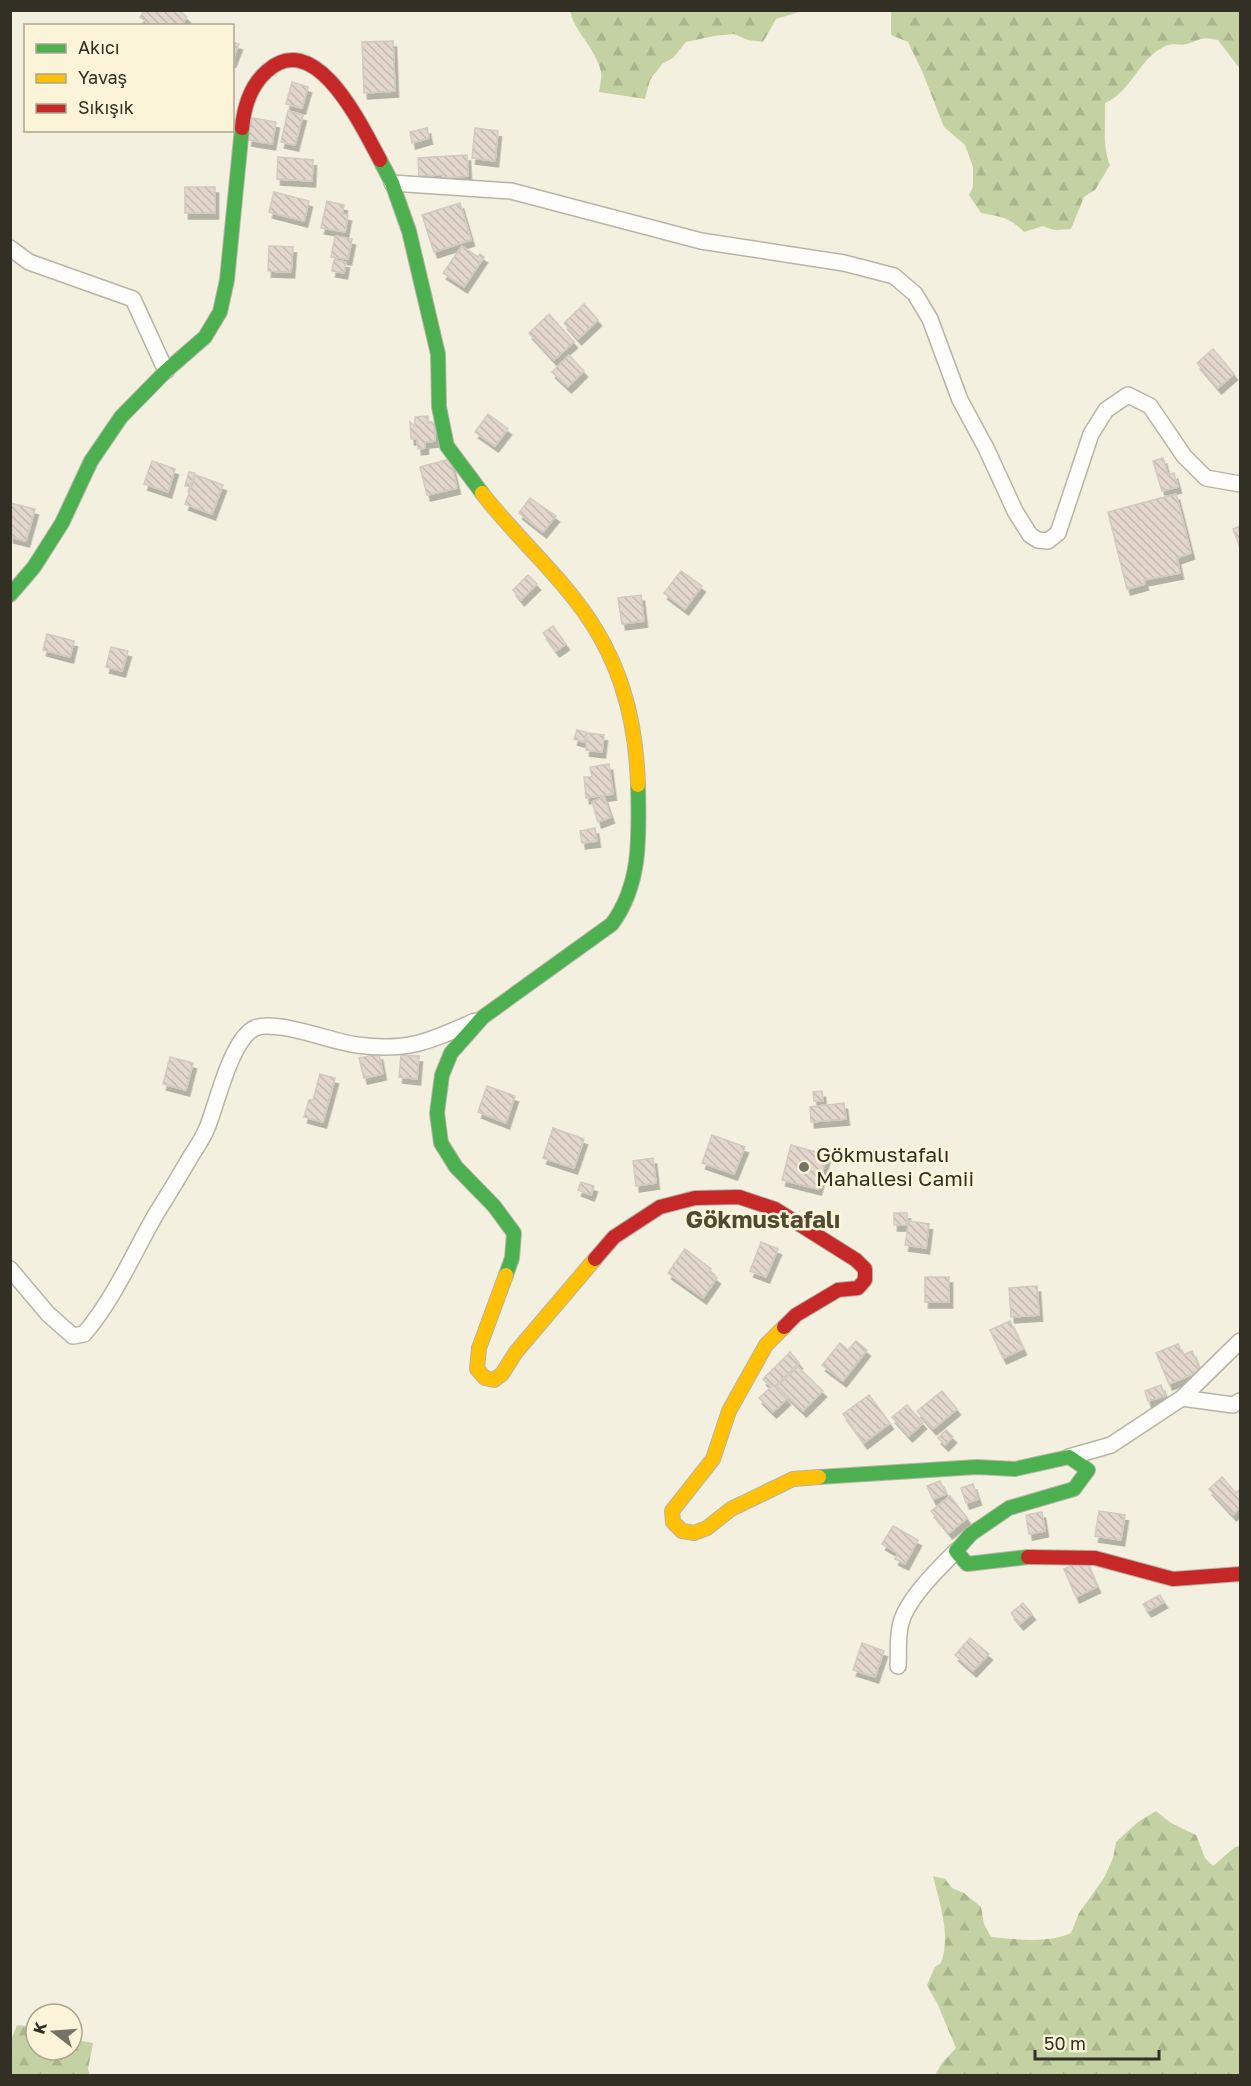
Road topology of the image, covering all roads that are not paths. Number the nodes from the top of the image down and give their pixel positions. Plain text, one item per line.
1 (392, 183) junction
2 (10, 248) edge
3 (166, 371) junction
4 (1240, 484) edge
5 (10, 595) edge
6 (483, 1017) junction
7 (10, 1269) edge
8 (1240, 1341) edge
9 (1182, 1398) junction
10 (1240, 1401) edge
11 (1069, 1457) junction
12 (956, 1551) junction
13 (1240, 1574) edge
14 (898, 1666) dead end

1 - 3 street
1 - 4 street
1 - 6 street
2 - 3 street
3 - 5 street
6 - 7 street
6 - 11 street
8 - 9 street
9 - 10 street
9 - 11 street
11 - 12 street
12 - 13 street
12 - 14 street

